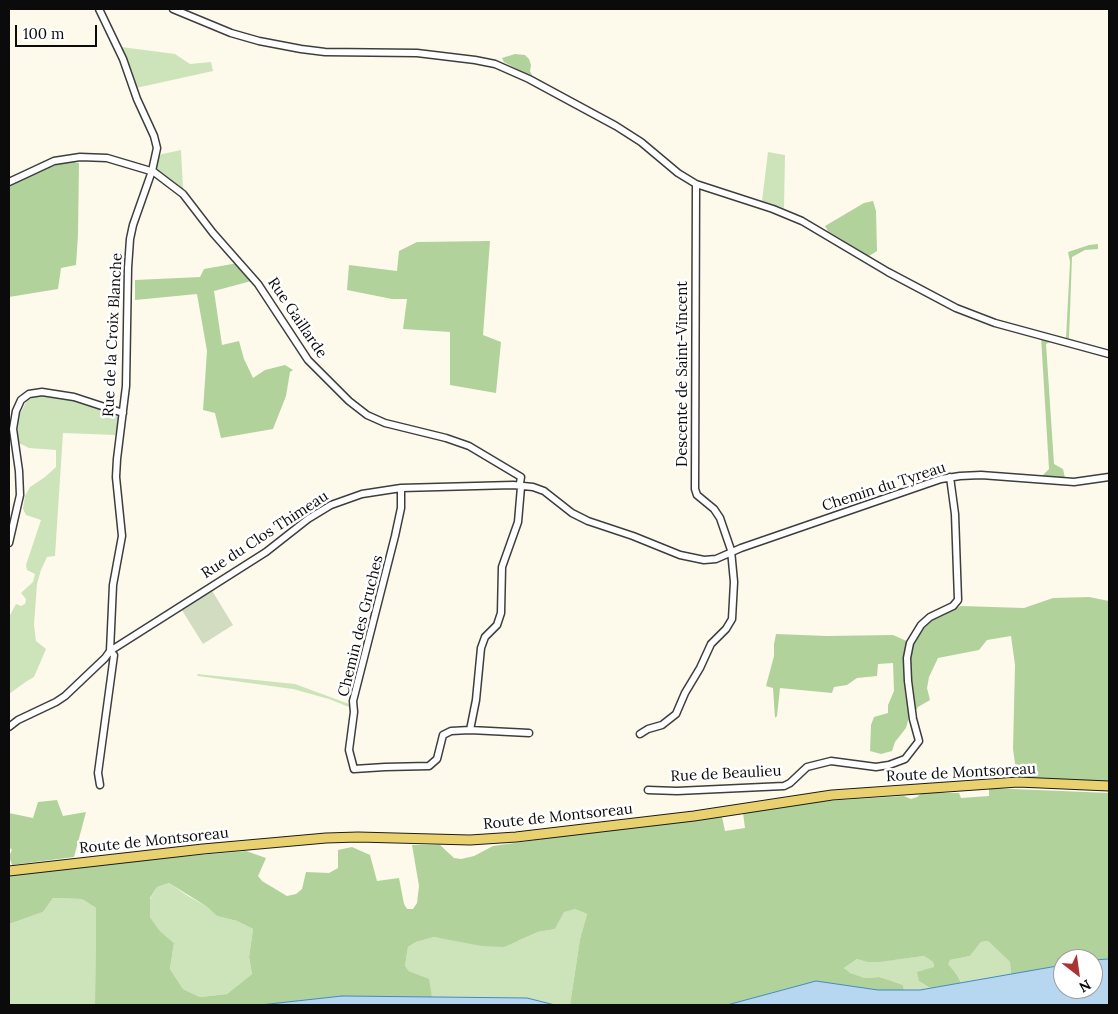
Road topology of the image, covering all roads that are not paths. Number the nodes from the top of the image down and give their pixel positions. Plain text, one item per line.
1 (99, 9) edge
2 (174, 9) edge
3 (152, 171) junction
4 (9, 182) edge
5 (696, 184) junction
6 (1109, 354) edge
7 (123, 413) junction
8 (521, 477) junction
9 (950, 477) junction
10 (1109, 477) edge
11 (521, 485) junction
12 (401, 488) junction
13 (538, 488) junction
14 (9, 543) edge
15 (732, 552) junction
16 (110, 651) junction
17 (9, 727) edge
18 (470, 730) junction
19 (529, 733) dead end
20 (640, 734) dead end
21 (100, 785) dead end
22 (1109, 786) edge
23 (648, 790) dead end
24 (9, 872) edge

1 - 3 street, Rue de la Croix Blanche
2 - 5 street
3 - 4 street, Rue Gaillarde
3 - 7 street, Rue de la Croix Blanche
3 - 8 street, Rue Gaillarde
5 - 6 street
5 - 15 street, Descente de Saint-Vincent
7 - 14 street
7 - 16 street, Rue de la Croix Blanche
8 - 11 street
8 - 13 street, Rue Gaillarde
9 - 10 street, Chemin du Tyreau
9 - 15 street, Chemin du Tyreau
9 - 23 street, Rue de Beaulieu
11 - 12 street, Rue du Clos Thimeau
11 - 13 street, Rue du Clos Thimeau
11 - 18 street
12 - 16 street, Rue du Clos Thimeau
12 - 18 street, Chemin des Gruches
13 - 15 street, Rue du Clos Thimeau
15 - 20 street, Descente de Saint-Vincent
16 - 17 street, Rue du Clos Thimeau
16 - 21 street, Rue de la Croix Blanche
18 - 19 street
22 - 24 main road, Route de Montsoreau

